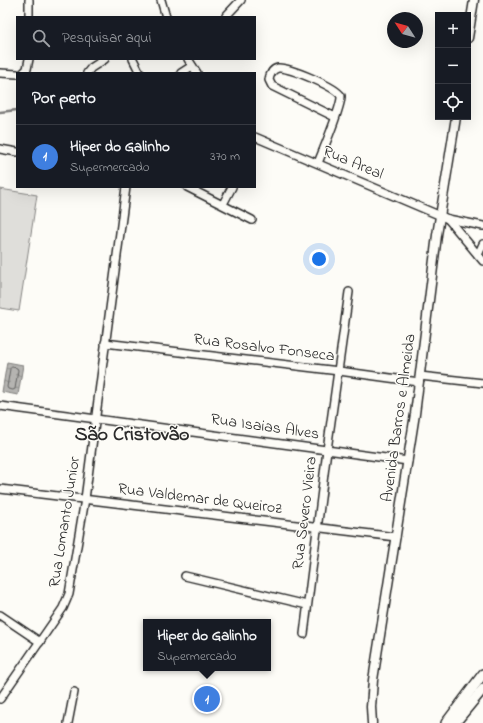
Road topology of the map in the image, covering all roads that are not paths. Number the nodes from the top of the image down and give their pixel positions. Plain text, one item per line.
1 (29, 0) edge
2 (160, 0) edge
3 (241, 0) edge
4 (474, 0) edge
5 (29, 16) edge
6 (166, 16) edge
7 (226, 16) dead end
8 (471, 19) edge
9 (29, 60) edge
10 (103, 60) edge
11 (134, 60) edge
12 (189, 60) edge
13 (192, 66) junction
14 (24, 72) edge
15 (88, 72) edge
16 (140, 72) edge
17 (183, 72) edge
18 (196, 72) edge
19 (0, 73) edge
20 (16, 74) edge
21 (335, 117) junction
22 (456, 120) edge
23 (256, 140) edge
24 (0, 149) edge
25 (16, 152) edge
26 (318, 163) junction
27 (126, 188) edge
28 (189, 188) edge
29 (231, 188) edge
30 (223, 204) junction
31 (444, 217) junction
32 (252, 220) dead end
33 (483, 226) edge
34 (483, 244) edge
35 (481, 258) edge
36 (349, 292) dead end
37 (105, 343) junction
38 (339, 371) junction
39 (420, 379) junction
40 (483, 384) edge
41 (0, 406) edge
42 (95, 418) junction
43 (327, 450) junction
44 (408, 461) junction
45 (0, 489) edge
46 (85, 499) junction
47 (317, 528) junction
48 (396, 537) junction
49 (185, 576) dead end
50 (307, 605) junction
51 (0, 615) edge
52 (304, 634) dead end
53 (40, 642) junction
54 (483, 674) edge
55 (483, 689) edge
56 (74, 692) dead end
57 (0, 699) edge
58 (68, 723) edge
59 (372, 723) edge
60 (446, 723) edge
61 (455, 723) edge

1 - 5 street
2 - 6 street
3 - 7 street
4 - 8 street
9 - 14 street
10 - 15 street
11 - 16 street
12 - 13 street
13 - 17 street
13 - 18 street
19 - 20 street
21 - 21 street
21 - 26 street
22 - 31 street, Avenida Barros e Almeida
23 - 26 street, Rua Areal
24 - 25 street
26 - 31 street, Rua Areal
27 - 37 street, Rua Lomanto Junior
28 - 30 street
29 - 30 street
30 - 32 street
31 - 33 street, Rua Areal
31 - 35 street
31 - 39 street, Avenida Barros e Almeida
34 - 35 street
36 - 38 street, Rua Severo Vieira
37 - 38 street, Rua Rosalvo Fonseca
37 - 42 street, Rua Lomanto Junior
38 - 39 street, Rua Rosalvo Fonseca
38 - 43 street, Rua Severo Vieira
39 - 40 street, Rua Rosalvo Fonseca
39 - 44 street, Avenida Barros e Almeida
41 - 42 street, Rua Isaias Alves
42 - 43 street, Rua Isaias Alves
42 - 46 street, Rua Lomanto Junior
43 - 44 street, Rua Isaias Alves
43 - 47 street, Rua Severo Vieira
44 - 48 street, Avenida Barros e Almeida
45 - 46 street, Rua Valdemar de Queiroz
46 - 47 street, Rua Valdemar de Queiroz
46 - 53 street, Rua Lomanto Junior
47 - 48 street, Rua Valdemar de Queiroz
47 - 50 street, Rua Severo Vieira
48 - 59 street, Avenida Barros e Almeida
49 - 50 street
50 - 52 street, Rua Severo Vieira
51 - 53 street
53 - 57 street, Rua Lomanto Junior
54 - 60 main road
55 - 61 main road
56 - 58 street

